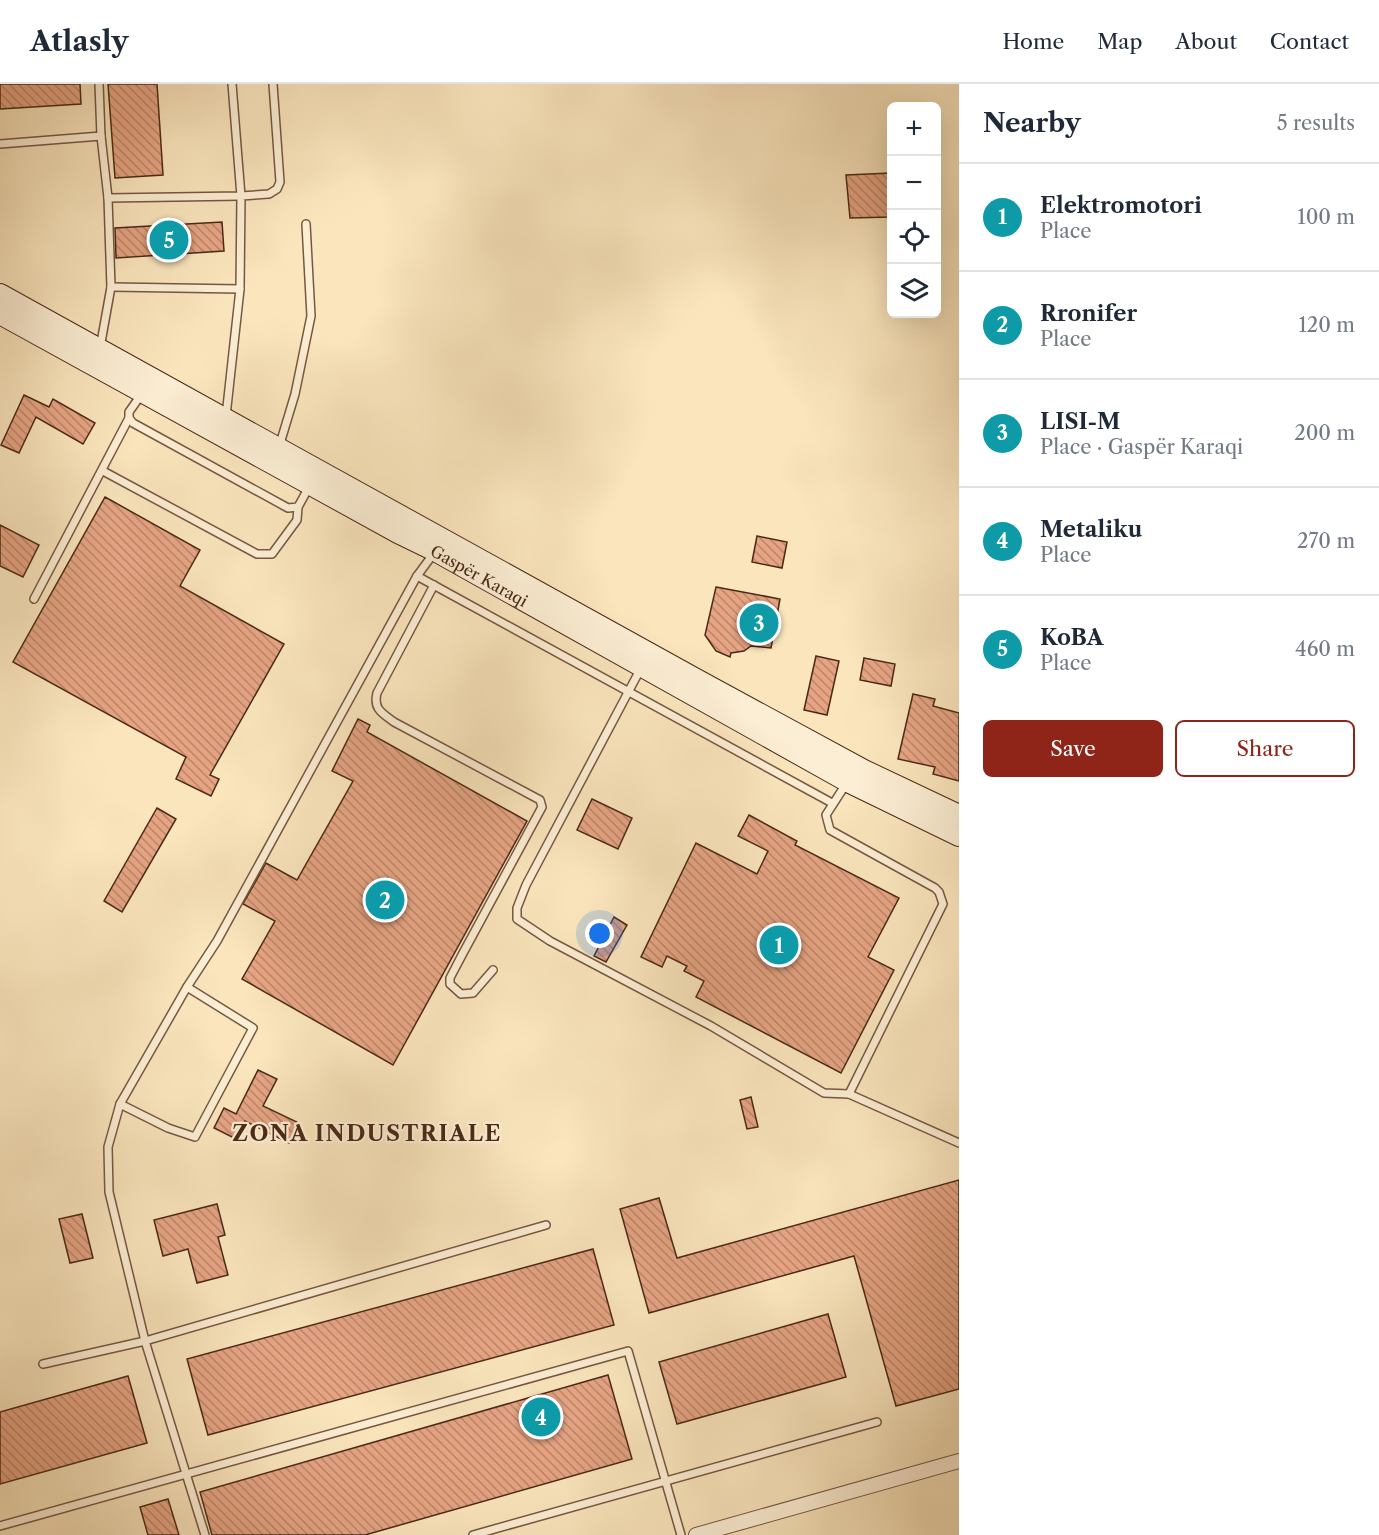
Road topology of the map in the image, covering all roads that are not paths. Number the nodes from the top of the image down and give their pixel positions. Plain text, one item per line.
1 (99, 84) edge
2 (232, 84) edge
3 (273, 84) edge
4 (101, 136) junction
5 (0, 144) edge
6 (242, 195) junction
7 (108, 198) junction
8 (306, 224) dead end
9 (111, 287) junction
10 (240, 289) junction
11 (0, 294) edge
12 (0, 314) edge
13 (100, 348) junction
14 (143, 393) junction
15 (129, 418) junction
16 (225, 418) junction
17 (279, 447) junction
18 (103, 471) junction
19 (310, 484) junction
20 (298, 507) junction
21 (435, 551) junction
22 (417, 576) junction
23 (434, 585) junction
24 (34, 599) dead end
25 (641, 668) junction
26 (629, 692) junction
27 (848, 782) junction
28 (832, 803) junction
29 (959, 815) edge
30 (959, 836) edge
31 (493, 970) dead end
32 (187, 987) junction
33 (849, 1094) junction
34 (120, 1104) junction
35 (959, 1143) edge
36 (546, 1225) dead end
37 (145, 1341) junction
38 (43, 1364) dead end
39 (877, 1422) dead end
40 (959, 1461) edge
41 (186, 1472) junction
42 (665, 1483) junction
43 (0, 1526) edge
44 (205, 1535) edge
45 (473, 1535) edge
46 (681, 1535) edge
47 (696, 1535) edge

1 - 4 lane
2 - 6 lane
3 - 6 lane
4 - 5 lane
4 - 7 lane
6 - 7 lane
6 - 10 lane
7 - 9 lane
8 - 17 lane
9 - 10 lane
9 - 13 lane
10 - 16 lane
11 - 13 main road, Gaspër Karaqi
12 - 14 main road, Gaspër Karaqi
13 - 16 main road, Gaspër Karaqi
14 - 15 lane
14 - 19 main road, Gaspër Karaqi
15 - 18 lane
15 - 20 lane
16 - 17 main road, Gaspër Karaqi
17 - 29 main road, Gaspër Karaqi
18 - 20 lane
18 - 24 lane
19 - 20 lane
19 - 21 main road, Gaspër Karaqi
21 - 22 lane
21 - 25 main road, Gaspër Karaqi
22 - 23 lane
22 - 32 lane
23 - 26 lane
23 - 31 lane
25 - 26 lane
25 - 27 main road, Gaspër Karaqi
26 - 28 lane
26 - 33 lane
27 - 28 lane
27 - 30 main road, Gaspër Karaqi
28 - 33 lane
32 - 34 lane
32 - 34 lane
33 - 35 lane
34 - 37 lane
36 - 37 lane
37 - 38 lane
37 - 41 lane
39 - 42 lane
40 - 47 street
41 - 42 lane
41 - 43 lane
41 - 44 lane
42 - 45 lane
42 - 46 lane

